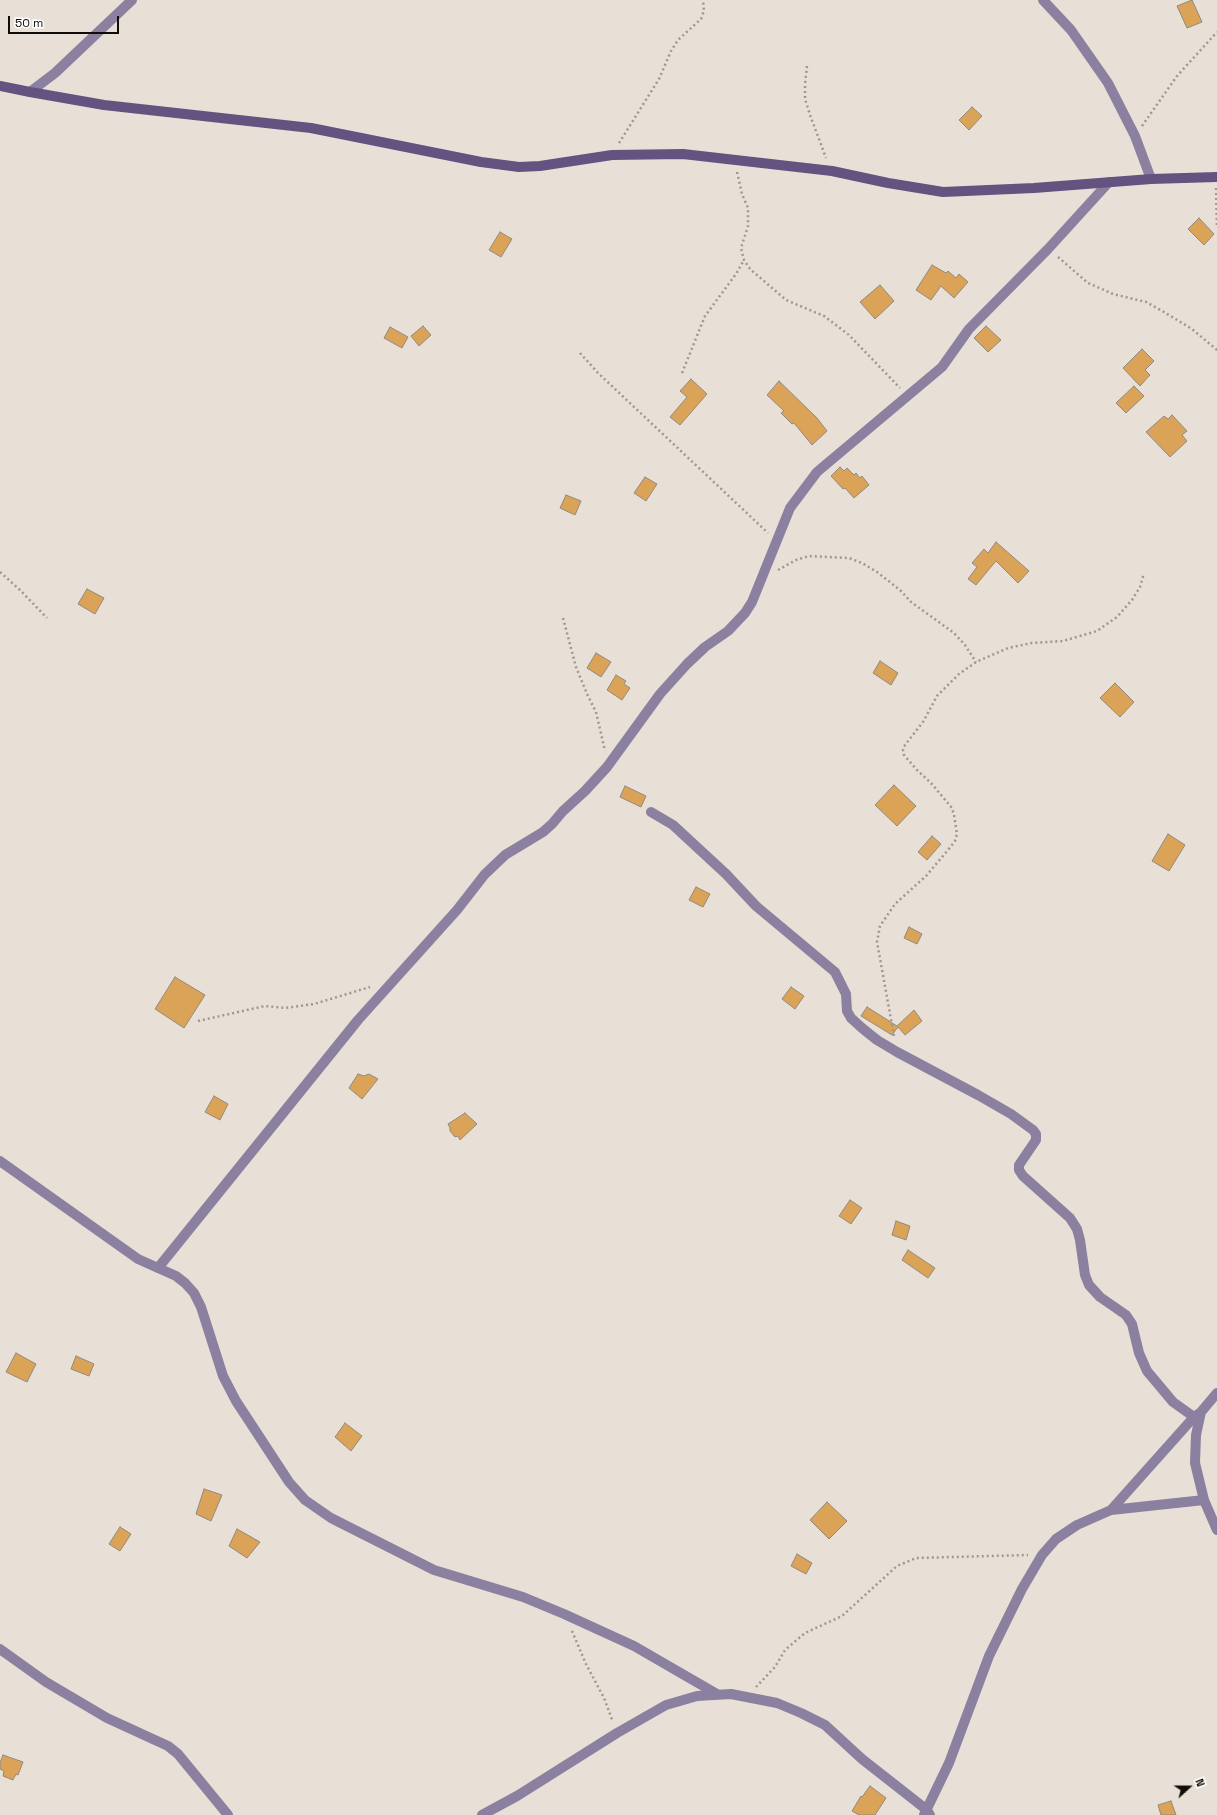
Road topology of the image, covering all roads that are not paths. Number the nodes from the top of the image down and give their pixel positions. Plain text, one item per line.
1 (132, 0) edge
2 (1043, 0) edge
3 (0, 86) edge
4 (30, 92) junction
5 (1216, 177) edge
6 (1151, 179) junction
7 (1109, 182) junction
8 (651, 812) dead end
9 (0, 1161) edge
10 (158, 1268) junction
11 (1217, 1393) edge
12 (1198, 1414) junction
13 (1204, 1500) junction
14 (1111, 1510) junction
15 (1217, 1530) edge
16 (0, 1649) edge
17 (717, 1694) junction
18 (927, 1813) edge
19 (228, 1815) edge
20 (482, 1815) edge

1 - 4 street
2 - 6 street
3 - 4 main road
4 - 7 main road
5 - 6 main road
6 - 7 main road
7 - 10 street
8 - 12 street
9 - 10 street
10 - 17 street
11 - 12 street
12 - 13 street
12 - 14 street
13 - 14 street
13 - 15 street
14 - 18 street
16 - 19 street
17 - 18 street
17 - 20 street

